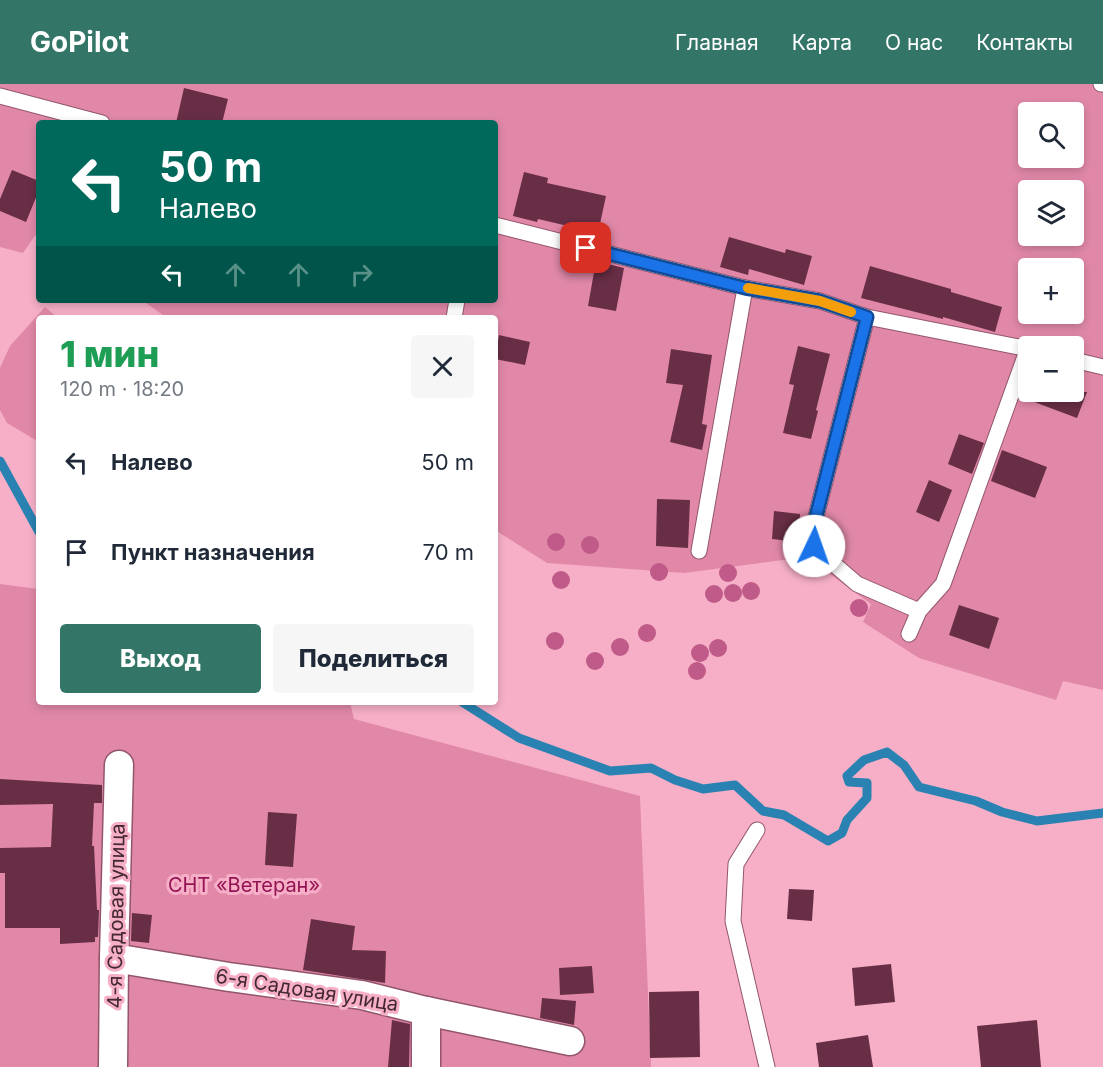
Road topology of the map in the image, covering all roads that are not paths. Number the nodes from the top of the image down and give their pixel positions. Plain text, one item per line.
1 (0, 96) edge
2 (91, 120) edge
3 (498, 226) edge
4 (745, 288) junction
5 (867, 317) junction
6 (1018, 346) edge
7 (1084, 362) edge
8 (1103, 367) edge
9 (1018, 376) edge
10 (699, 551) dead end
11 (919, 611) junction
12 (909, 633) dead end
13 (119, 765) dead end
14 (757, 830) dead end
15 (114, 958) junction
16 (426, 1011) junction
17 (570, 1041) dead end
18 (113, 1067) edge
19 (426, 1067) edge
20 (767, 1067) edge

1 - 2 lane
3 - 4 lane
4 - 5 lane
4 - 10 lane
5 - 6 lane
5 - 11 lane
7 - 8 lane
9 - 11 lane
11 - 12 lane
13 - 15 street, 4-я Садовая улица
14 - 20 lane
15 - 16 street, 6-я Садовая улица
15 - 18 street, 4-я Садовая улица
16 - 17 street, 6-я Садовая улица
16 - 19 street

